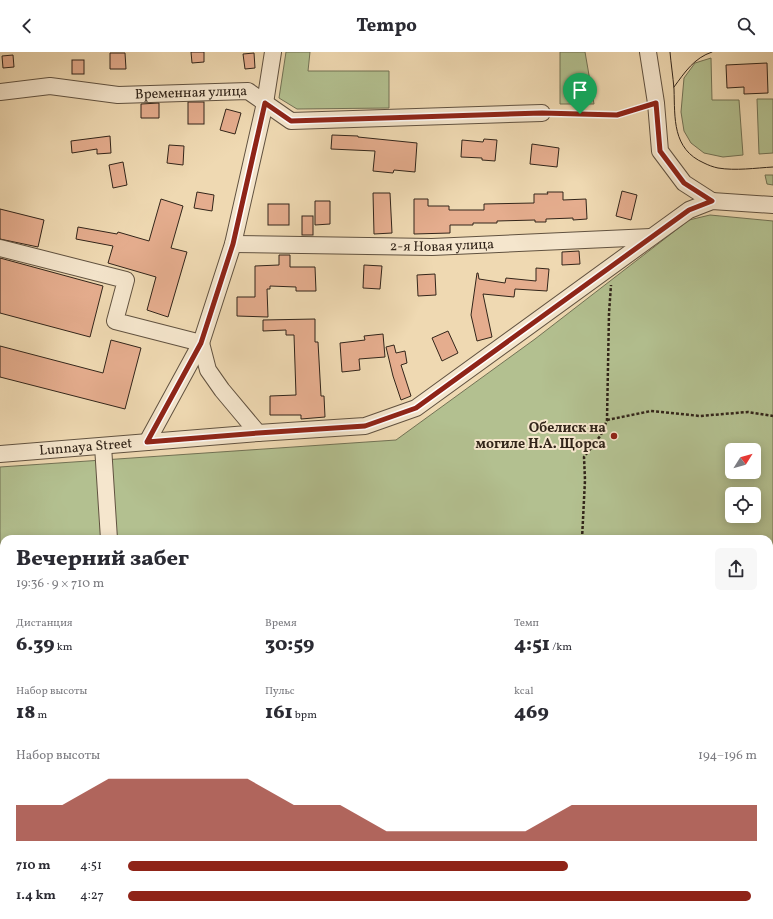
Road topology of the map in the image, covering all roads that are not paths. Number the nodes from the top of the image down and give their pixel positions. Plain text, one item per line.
1 (273, 52) edge
2 (648, 52) edge
3 (0, 92) edge
4 (265, 103) junction
5 (542, 113) road end
6 (712, 201) junction
7 (773, 205) edge
8 (651, 237) junction
9 (233, 244) junction
10 (0, 248) edge
11 (201, 343) junction
12 (258, 433) junction
13 (147, 442) junction
14 (103, 446) junction
15 (0, 454) edge
16 (109, 535) edge

1 - 4 street
2 - 6 street
3 - 4 street, Временная улица
4 - 5 street, Временная улица
4 - 9 street
6 - 7 street, Lunnaya Street
6 - 8 street, Lunnaya Street
8 - 9 street, 2-я Новая улица
8 - 12 street, Lunnaya Street
9 - 11 street
10 - 11 street
11 - 12 street
11 - 13 street
12 - 13 street, Lunnaya Street
13 - 14 street, Lunnaya Street
14 - 15 street, Lunnaya Street
14 - 16 street

